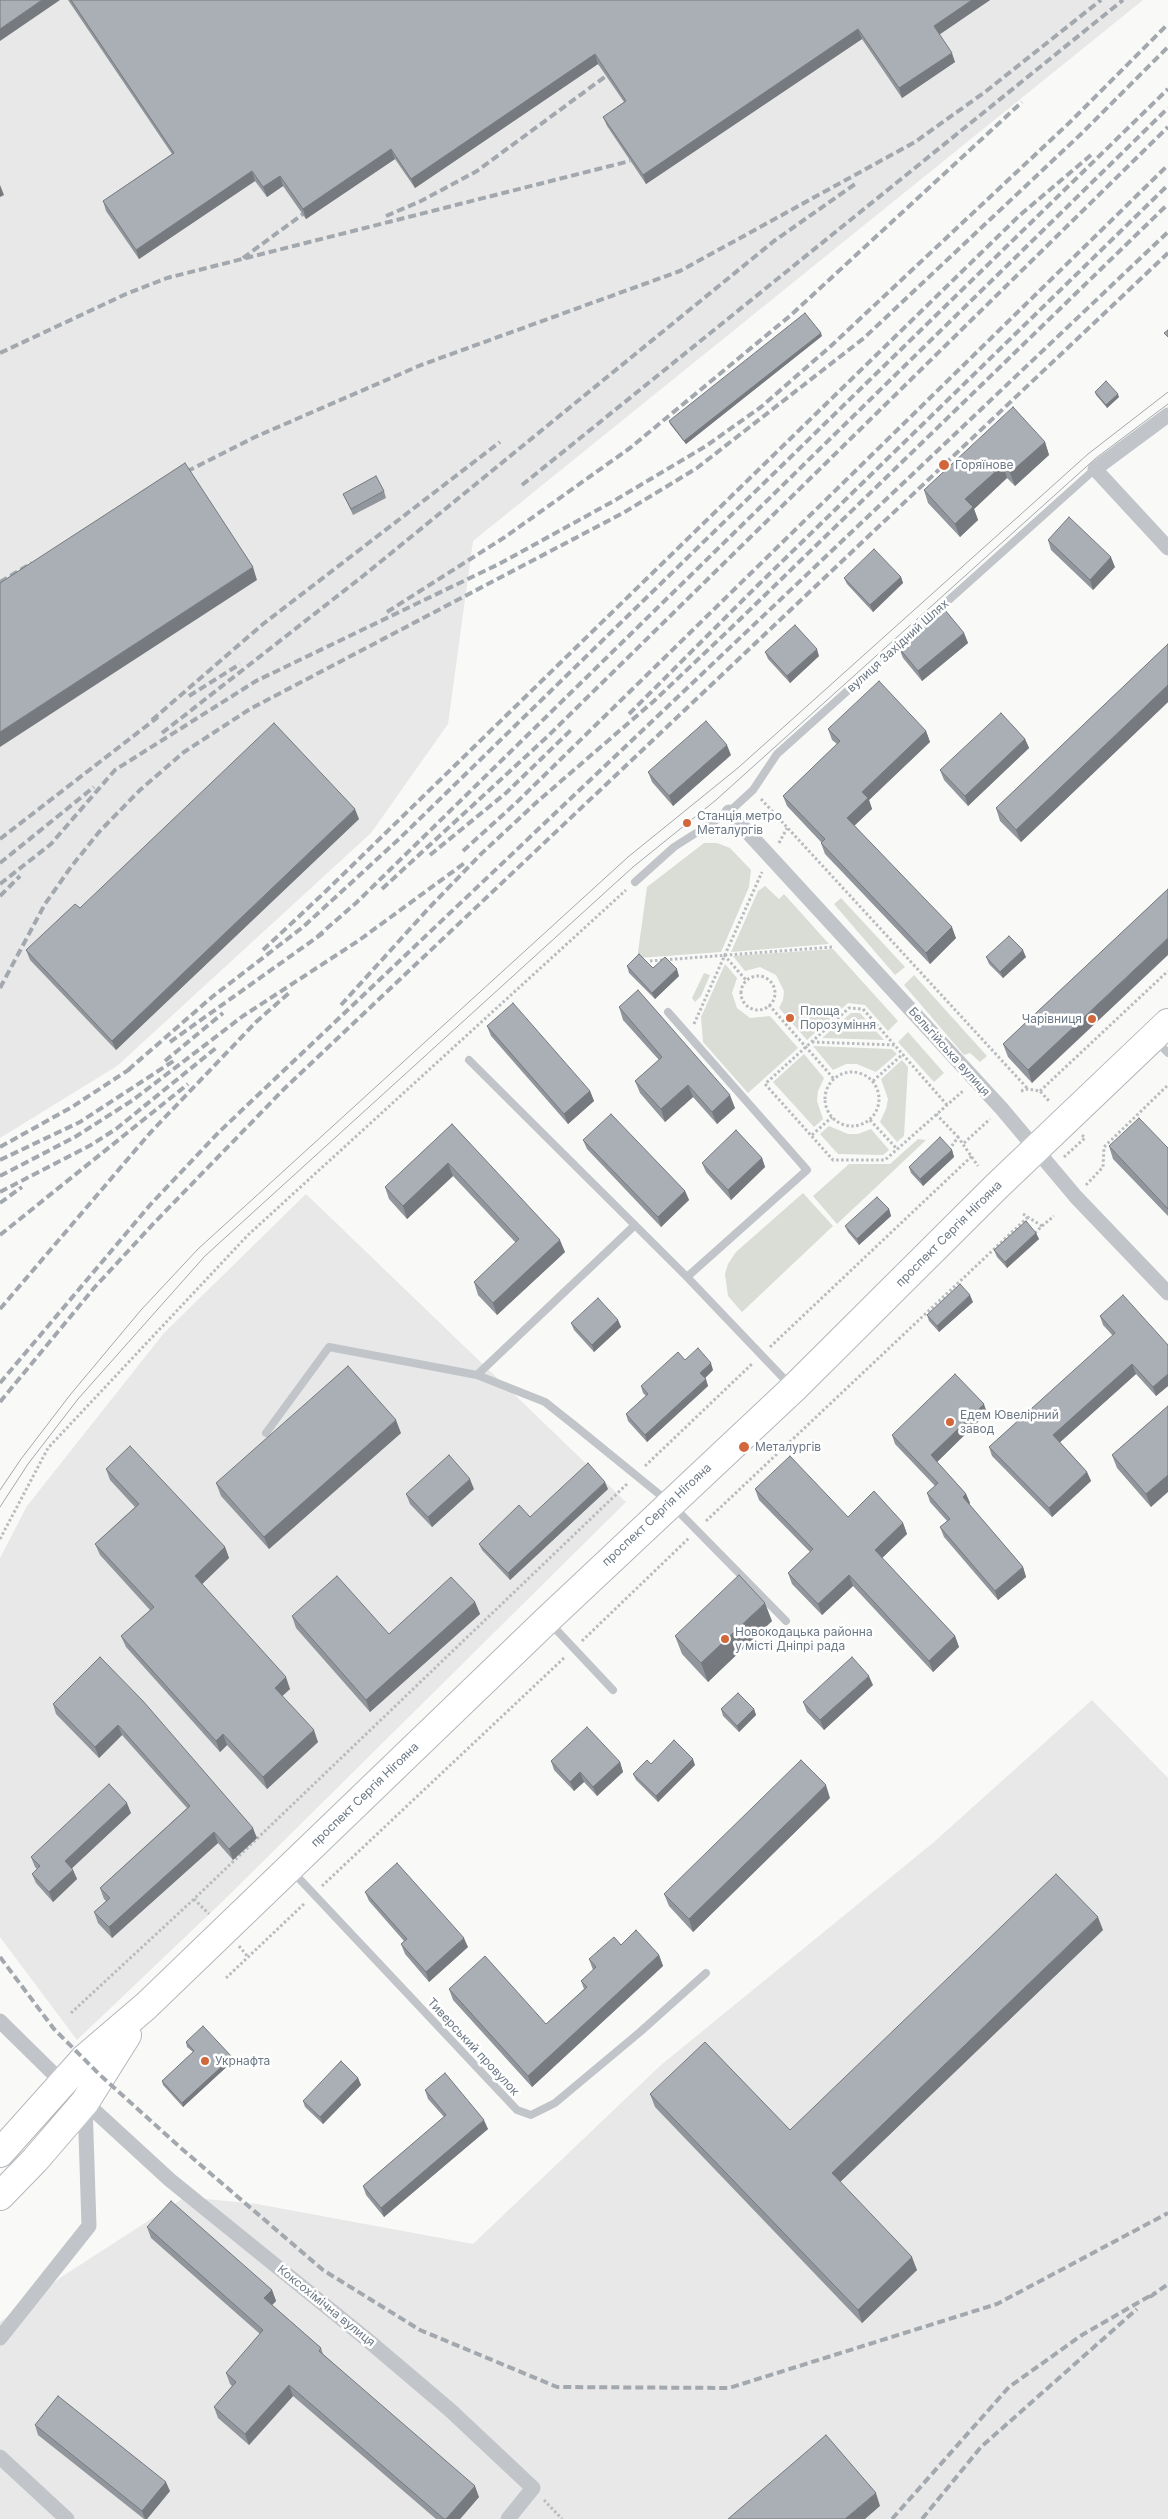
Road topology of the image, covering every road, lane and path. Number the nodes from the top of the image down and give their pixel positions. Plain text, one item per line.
1 (1168, 415) edge
2 (1095, 469) junction
3 (1168, 548) edge
4 (753, 790) junction
5 (730, 812) junction
6 (787, 828) junction
7 (771, 856) junction
8 (635, 882) joint
9 (853, 945) junction
10 (724, 955) junction
11 (650, 961) dead end
12 (1168, 971) edge
13 (746, 980) junction
14 (769, 1005) junction
15 (668, 1012) dead end
16 (689, 1036) junction
17 (1163, 1038) edge
18 (811, 1042) junction
19 (895, 1045) junction
20 (806, 1046) junction
21 (903, 1054) junction
22 (469, 1060) dead end
23 (834, 1079) junction
24 (873, 1081) junction
25 (975, 1081) junction
26 (1168, 1086) edge
27 (1028, 1089) junction
28 (1022, 1090) dead end
29 (1040, 1091) junction
30 (1049, 1101) dead end
31 (947, 1105) junction
32 (936, 1114) junction
33 (832, 1117) junction
34 (990, 1119) dead end
35 (870, 1120) junction
36 (1080, 1133) dead end
37 (812, 1135) junction
38 (958, 1137) junction
39 (964, 1143) junction
40 (897, 1150) junction
41 (949, 1150) edge
42 (1036, 1150) junction
43 (972, 1156) junction
44 (1066, 1165) dead end
45 (978, 1166) dead end
46 (1081, 1181) dead end
47 (1024, 1214) dead end
48 (1054, 1216) dead end
49 (1028, 1217) junction
50 (635, 1225) junction
51 (1042, 1226) junction
52 (1034, 1234) edge
53 (687, 1277) junction
54 (1168, 1293) edge
55 (762, 1355) junction
56 (477, 1375) junction
57 (794, 1388) junction
58 (266, 1433) dead end
59 (635, 1476) junction
60 (670, 1503) junction
61 (696, 1530) junction
62 (0, 1539) edge
63 (547, 1620) junction
64 (786, 1621) dead end
65 (574, 1648) junction
66 (613, 1690) dead end
67 (289, 1868) junction
68 (314, 1894) junction
69 (706, 1973) dead end
70 (226, 1978) dead end
71 (146, 2006) junction
72 (71, 2013) dead end
73 (0, 2021) edge
74 (64, 2084) junction
75 (85, 2102) junction
76 (0, 2153) edge
77 (0, 2196) edge
78 (0, 2338) edge
79 (0, 2457) edge
80 (533, 2488) junction
81 (67, 2519) edge
82 (508, 2519) edge
83 (562, 2519) edge

1 - 2 street, вулиця Західний Шлях
2 - 3 street
2 - 4 lane, вулиця Західний Шлях
4 - 5 lane, вулиця Західний Шлях
4 - 6 path
5 - 7 street, Бельгійська вулиця
5 - 8 lane, вулиця Західний Шлях
6 - 7 path
6 - 27 path
7 - 9 street, Бельгійська вулиця
7 - 10 path
8 - 62 path
9 - 10 path
9 - 25 street, Бельгійська вулиця
10 - 11 path
10 - 13 path
10 - 16 path
12 - 29 path
13 - 14 path
13 - 14 path
14 - 20 path
15 - 16 lane
16 - 53 lane
17 - 42 highway, проспект Сергія Нігояна
18 - 19 path
18 - 19 path
18 - 20 path
19 - 21 path
20 - 23 path
20 - 37 path
21 - 24 path
21 - 31 path
22 - 50 lane
23 - 24 path
23 - 33 path
24 - 35 path
25 - 31 path
25 - 42 street, Бельгійська вулиця
26 - 46 path
27 - 28 path
27 - 29 path
29 - 30 path
31 - 32 path
32 - 38 path
32 - 40 path
33 - 35 path
33 - 37 path
34 - 39 path
35 - 40 path
36 - 44 path
37 - 40 path
38 - 39 path
38 - 41 path
39 - 43 path
42 - 54 street, Бельгійська вулиця
42 - 57 highway, проспект Сергія Нігояна
43 - 45 path
43 - 55 path
47 - 49 path
48 - 51 path
49 - 51 path
49 - 61 path
50 - 53 lane
50 - 56 lane
51 - 52 path
53 - 55 lane
55 - 57 lane
55 - 59 path
56 - 58 lane
56 - 59 lane
57 - 60 highway, проспект Сергія Нігояна
59 - 60 lane
59 - 72 path
60 - 61 lane
60 - 63 highway, проспект Сергія Нігояна
61 - 64 lane
61 - 65 path
63 - 65 lane
63 - 67 highway, проспект Сергія Нігояна
65 - 66 lane
65 - 68 path
67 - 68 lane, Тиверський провулок
67 - 71 highway, проспект Сергія Нігояна
68 - 69 lane, Тиверський провулок
68 - 70 path
71 - 74 highway, проспект Сергія Нігояна
71 - 75 highway, проспект Сергія Нігояна
73 - 74 street
74 - 75 street, Коксохімічна вулиця
74 - 76 highway, проспект Сергія Нігояна
75 - 77 highway, проспект Сергія Нігояна
75 - 78 street
75 - 80 street, Коксохімічна вулиця
79 - 81 street
80 - 82 street
80 - 83 path

